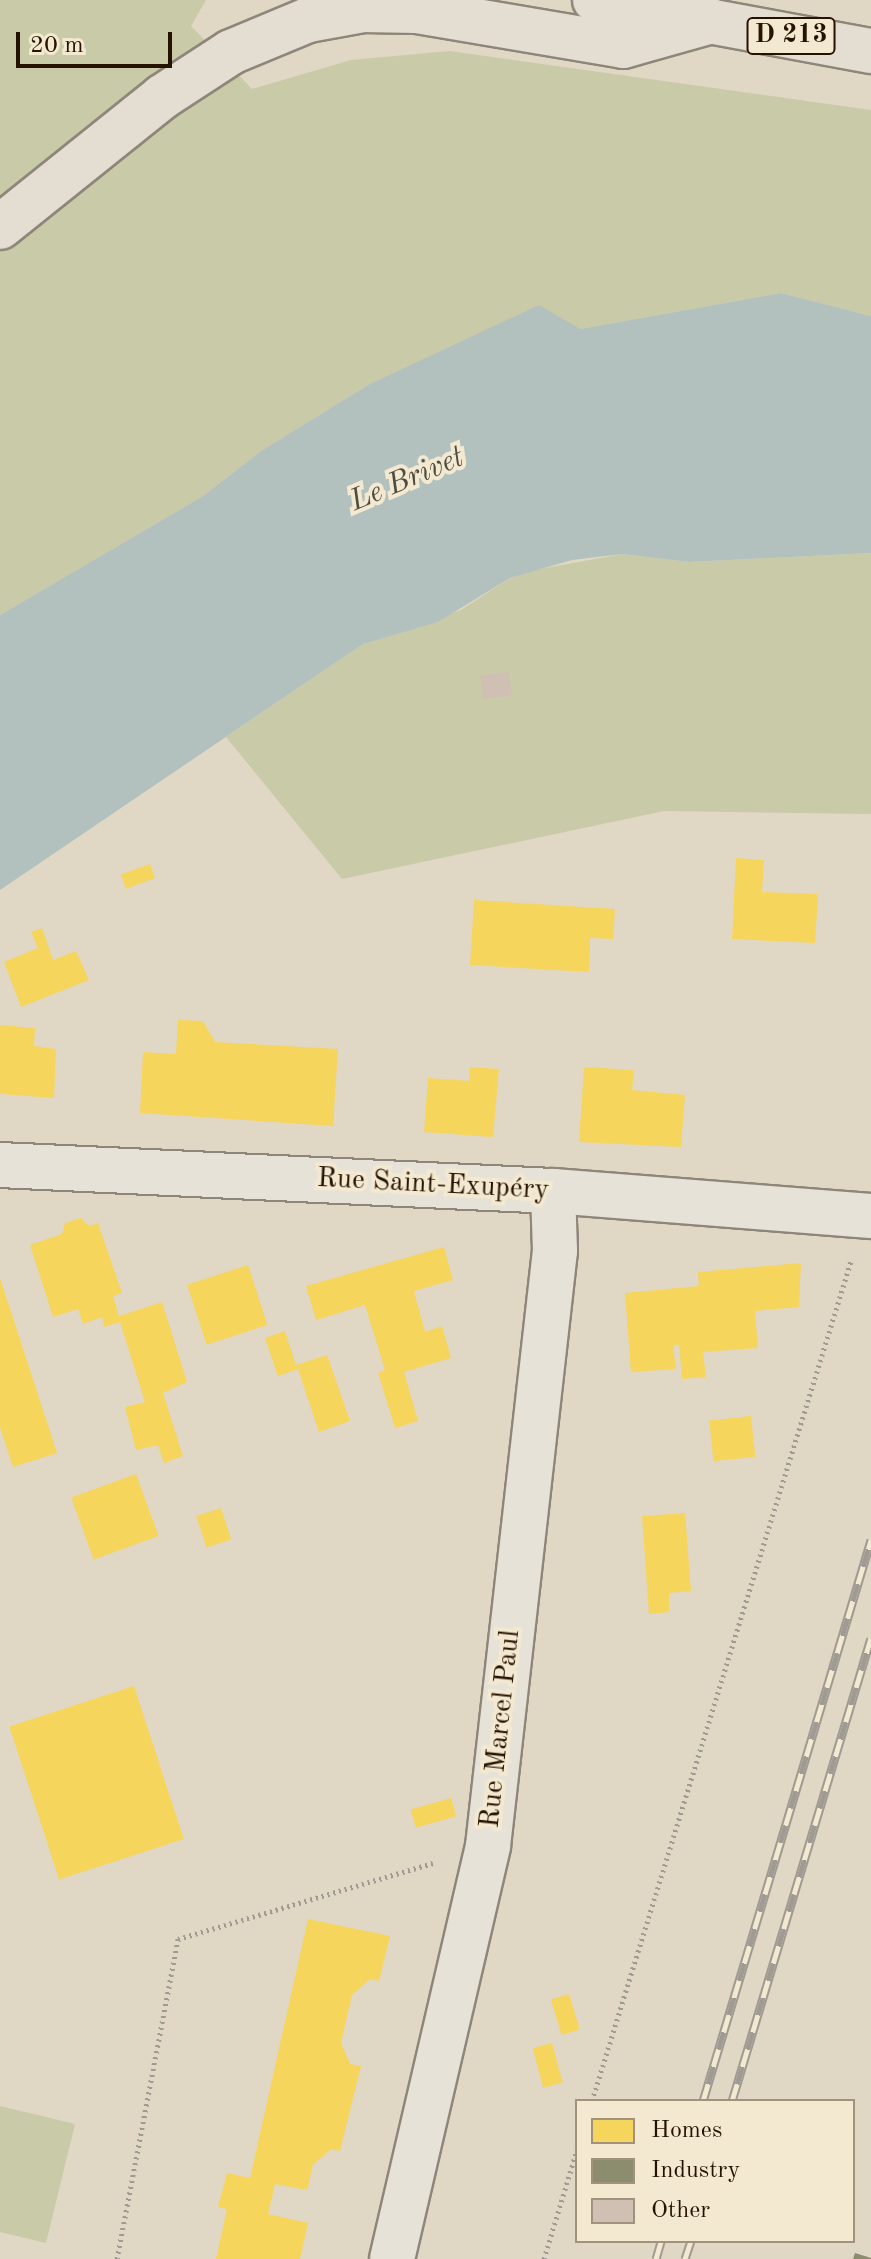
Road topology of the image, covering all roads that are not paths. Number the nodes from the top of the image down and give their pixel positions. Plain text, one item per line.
1 (595, 0) edge
2 (712, 21) junction
3 (871, 51) edge
4 (0, 227) edge
5 (0, 1165) edge
6 (553, 1191) junction
7 (868, 1215) edge
8 (392, 2259) edge

1 - 2 highway, D 213
2 - 3 highway, D 213
2 - 4 highway
5 - 6 street, Rue Saint-Exupéry
6 - 7 street, Rue Saint-Exupéry
6 - 8 street, Rue Marcel Paul

